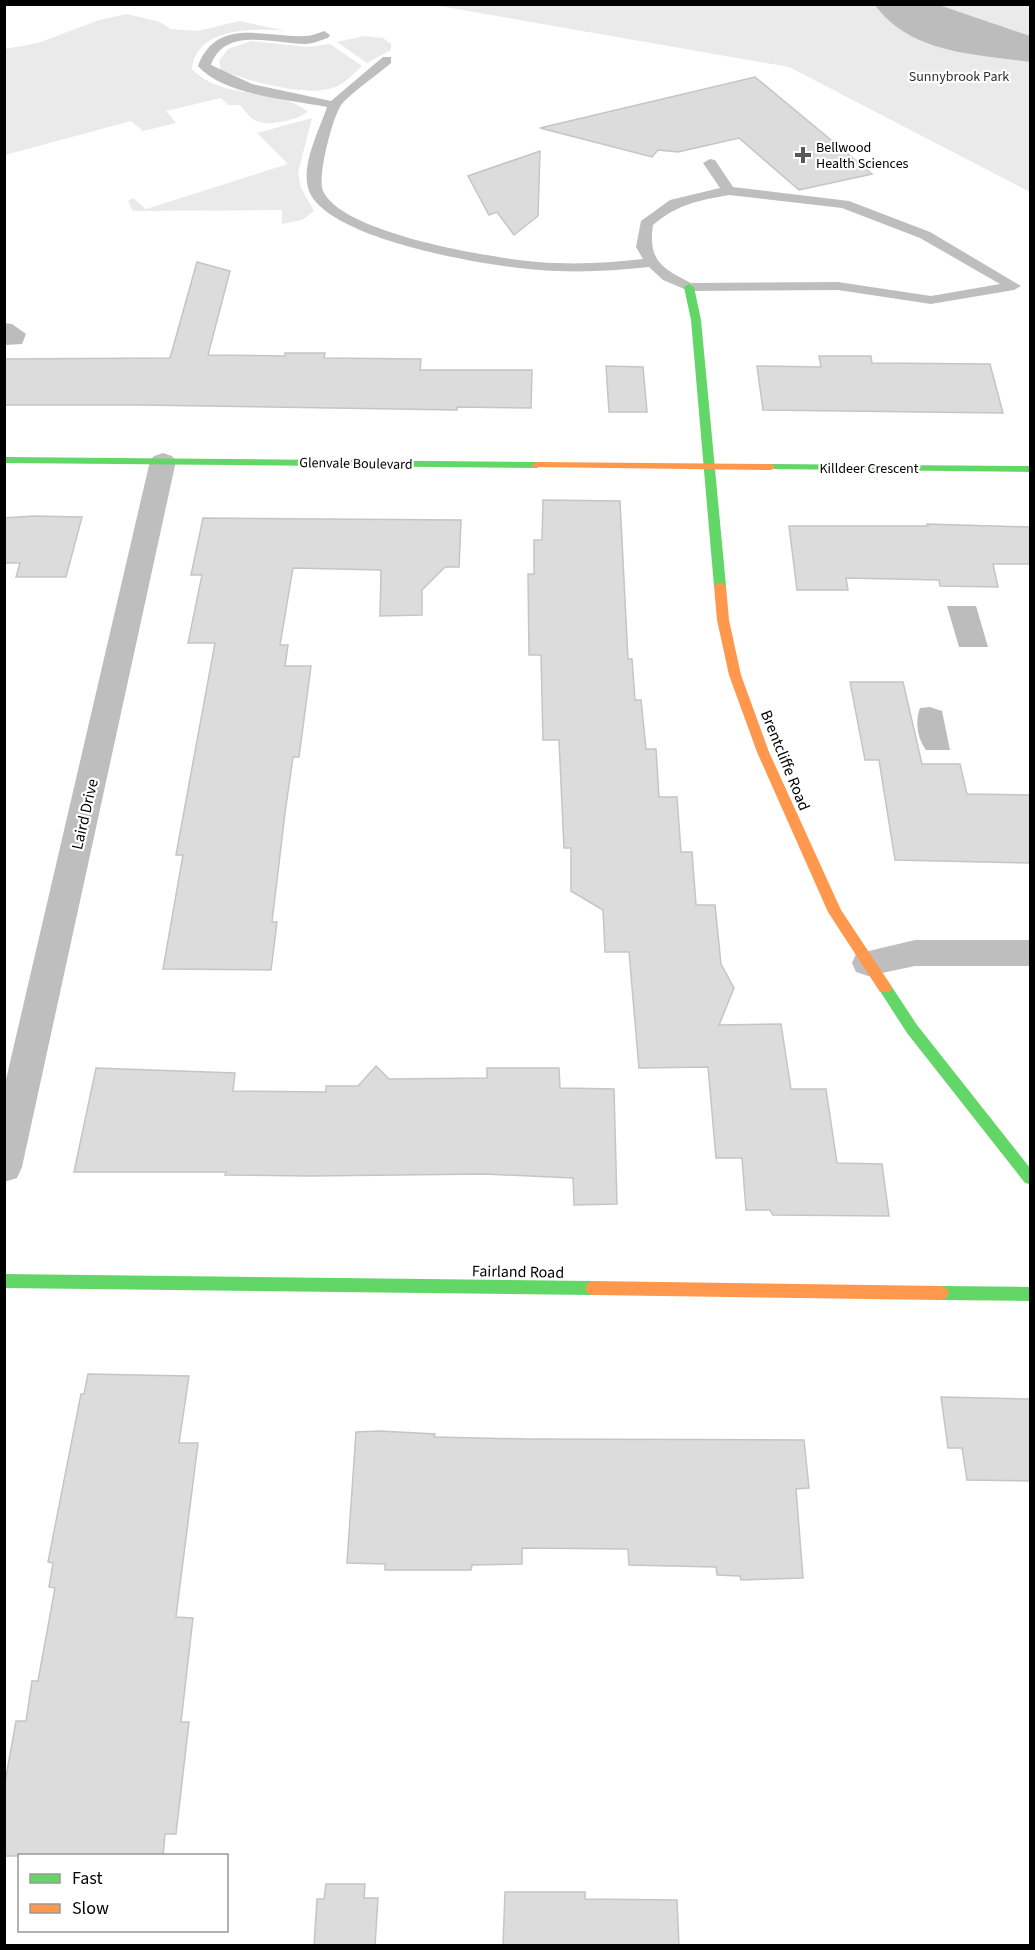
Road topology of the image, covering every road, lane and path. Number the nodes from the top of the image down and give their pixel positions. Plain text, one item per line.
1 (324, 35) dead end
2 (387, 60) dead end
3 (334, 105) junction
4 (710, 163) dead end
5 (729, 191) junction
6 (652, 262) junction
7 (689, 286) junction
8 (1014, 286) junction
9 (1030, 286) edge
10 (4, 460) edge
11 (163, 461) junction
12 (708, 467) junction
13 (1030, 469) edge
14 (1030, 952) edge
15 (868, 963) junction
16 (4, 1167) edge
17 (1030, 1178) edge
18 (4, 1281) edge
19 (1030, 1294) edge

1 - 3 lane
2 - 3 lane
3 - 6 lane
4 - 5 lane
5 - 6 lane
5 - 8 lane
6 - 7 lane
7 - 8 lane
7 - 12 street, Brentcliffe Road
8 - 9 lane
10 - 11 street, Glenvale Boulevard
11 - 12 street, Glenvale Boulevard
11 - 16 street, Laird Drive
12 - 13 street, Killdeer Crescent
12 - 15 street, Brentcliffe Road
14 - 15 street
15 - 17 street, Brentcliffe Road
18 - 19 street, Fairland Road

